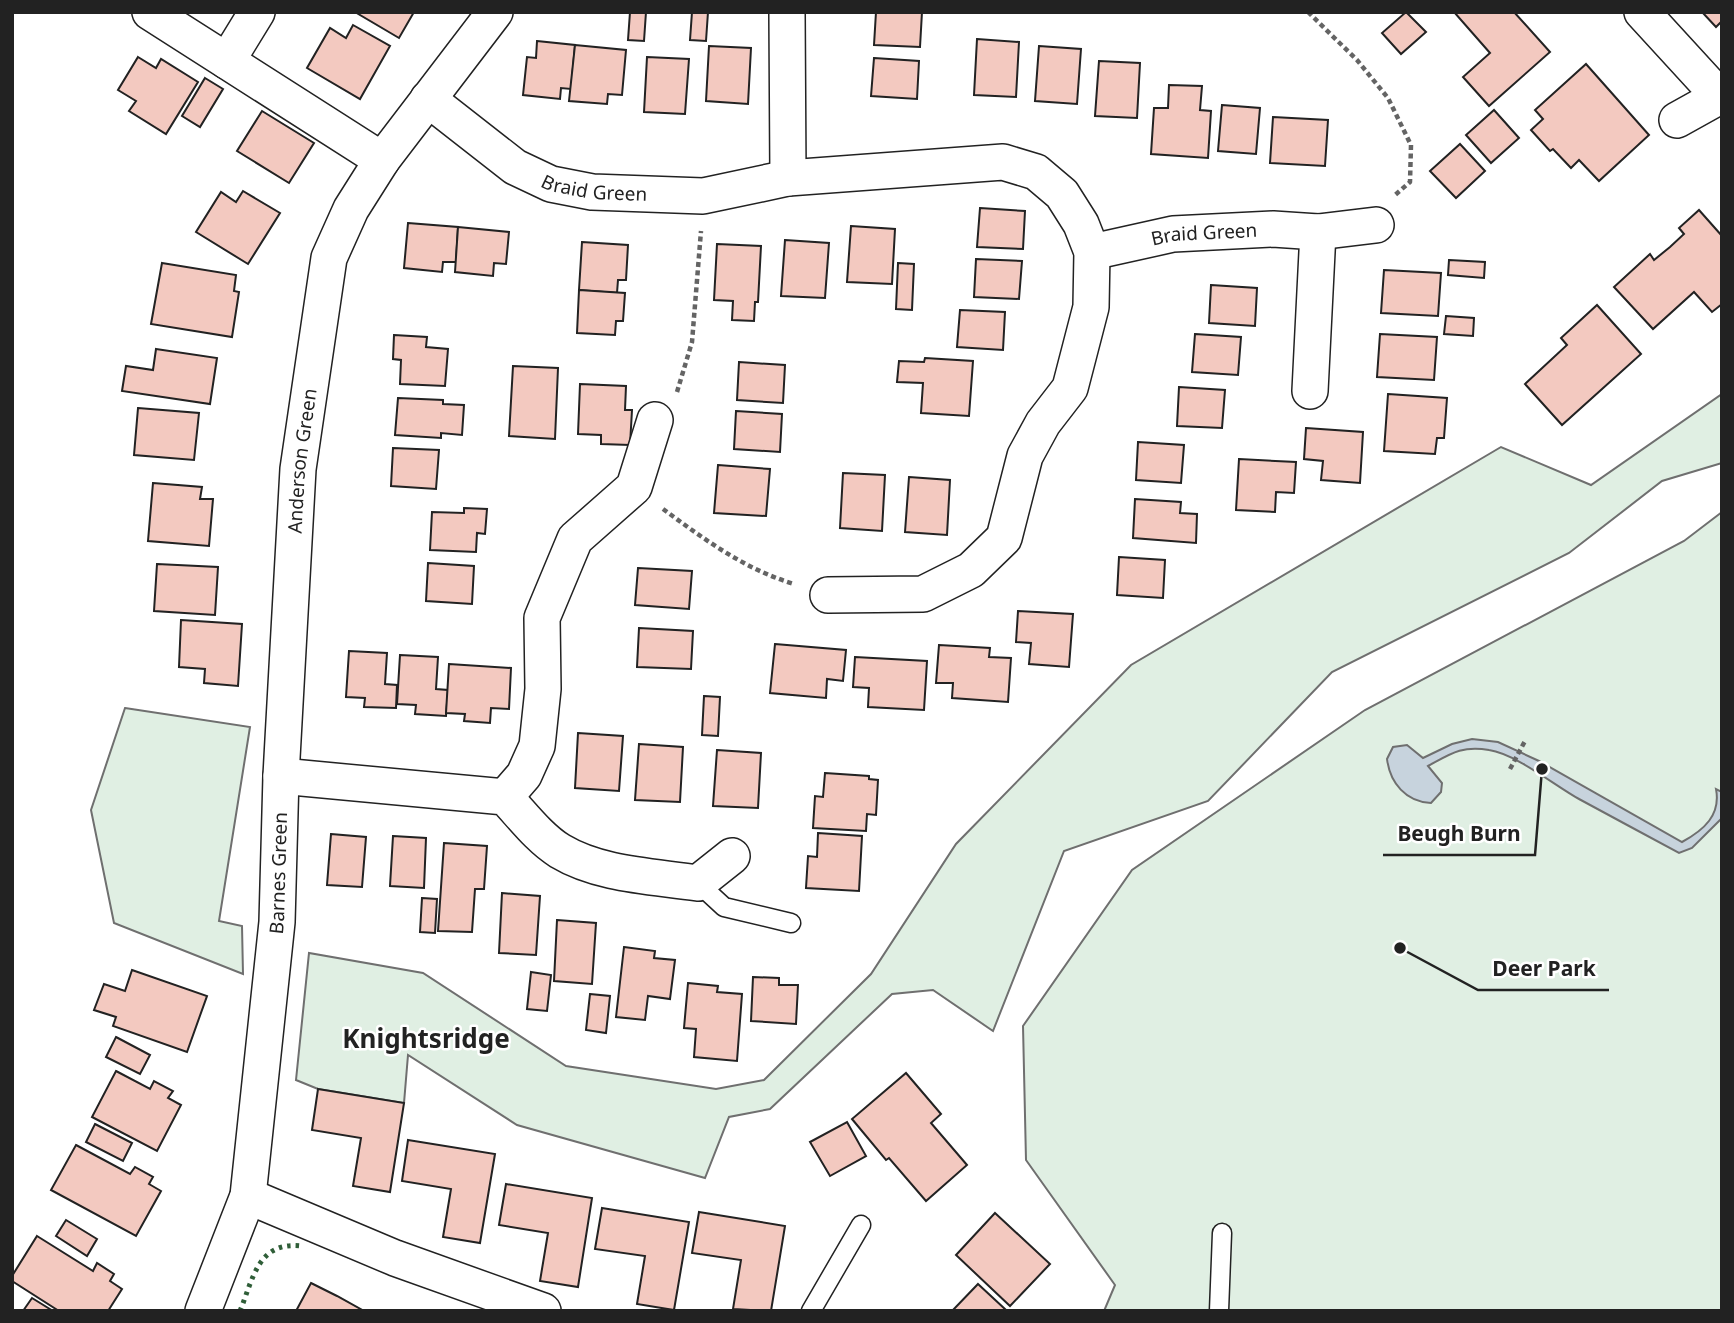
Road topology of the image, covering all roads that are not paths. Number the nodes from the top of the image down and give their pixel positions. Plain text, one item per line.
1 (150, 12) edge
2 (257, 12) edge
3 (495, 12) edge
4 (787, 12) edge
5 (1642, 12) edge
6 (227, 61) junction
7 (1720, 96) edge
8 (428, 99) junction
9 (1677, 120) dead end
10 (382, 160) junction
11 (788, 178) junction
12 (1376, 225) road end
13 (1318, 232) junction
14 (1091, 252) junction
15 (1310, 391) dead end
16 (655, 420) road end
17 (828, 595) road end
18 (281, 776) junction
19 (505, 797) junction
20 (732, 856) dead end
21 (698, 883) junction
22 (791, 923) dead end
23 (248, 1196) junction
24 (861, 1224) dead end
25 (1222, 1233) dead end
26 (203, 1311) edge
27 (543, 1311) edge
28 (811, 1311) edge
29 (1219, 1311) edge

1 - 6 street
2 - 6 street
3 - 8 street, Anderson Green
4 - 11 street
5 - 7 street
6 - 10 street
7 - 9 street
8 - 10 street, Anderson Green
8 - 11 street, Braid Green
10 - 18 street, Anderson Green
11 - 14 street, Braid Green
12 - 13 street, Braid Green
13 - 14 street, Braid Green
13 - 15 street
14 - 17 street, Braid Green
16 - 19 street
18 - 19 street
18 - 23 street, Barnes Green
19 - 21 street
20 - 21 street
21 - 22 lane
23 - 26 street, Barnes Green
23 - 27 street
24 - 28 lane
25 - 29 lane

